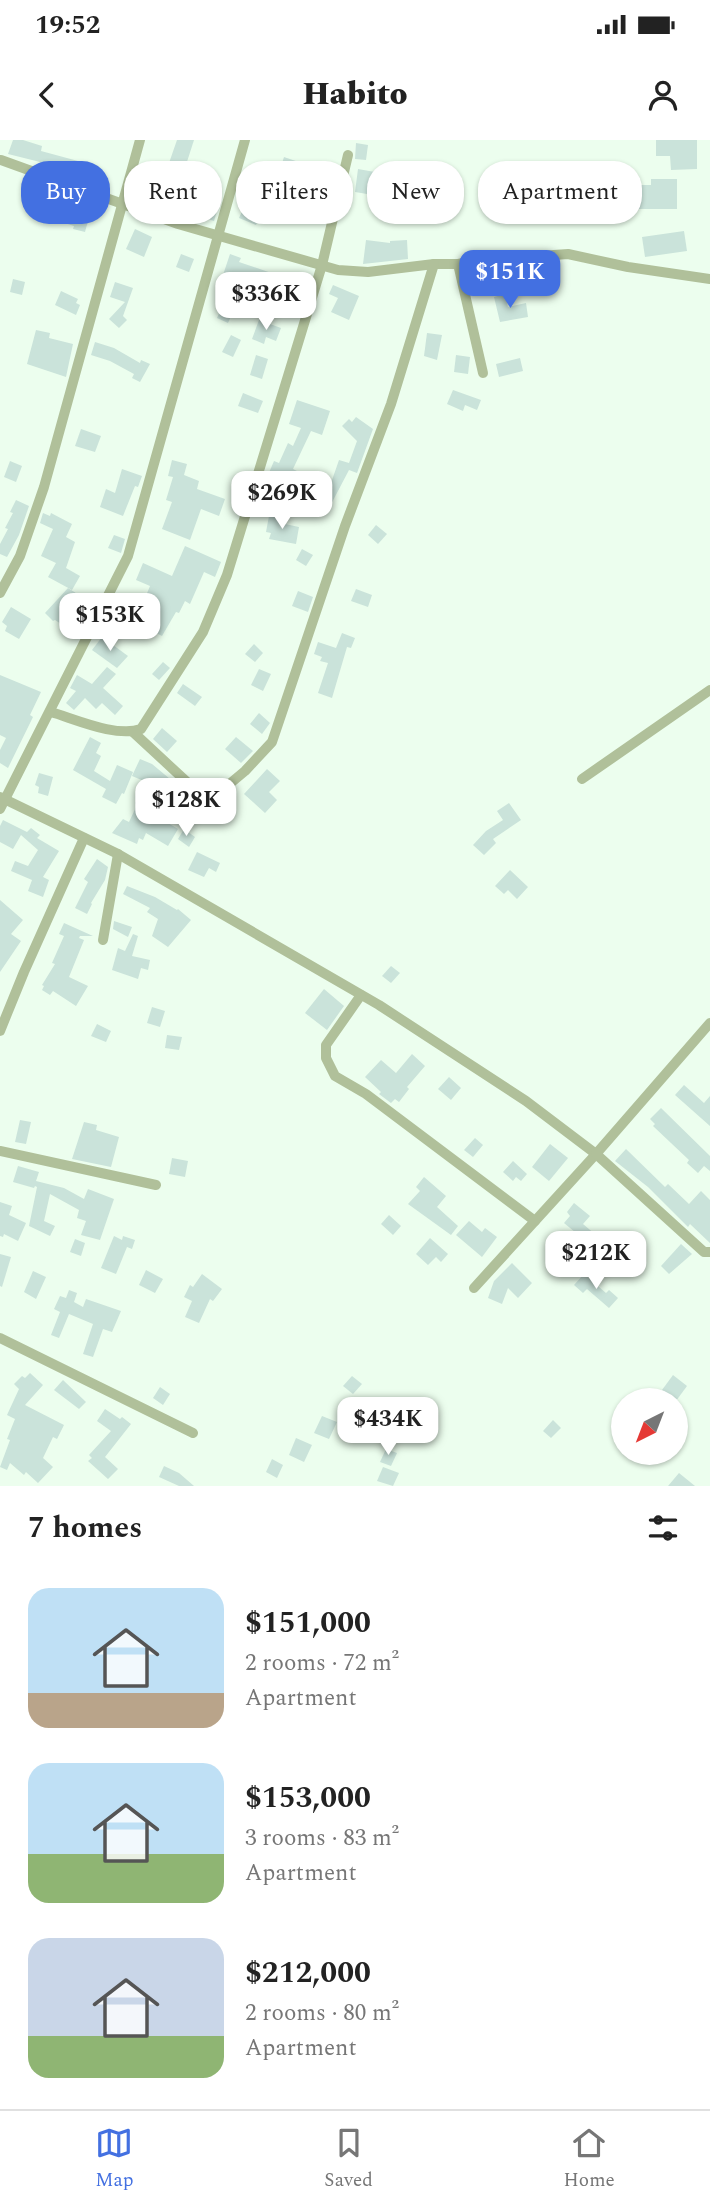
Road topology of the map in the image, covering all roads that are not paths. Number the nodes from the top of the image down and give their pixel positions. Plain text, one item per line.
1 (140, 140) edge
2 (245, 140) edge
3 (0, 155) edge
4 (348, 155) dead end
5 (135, 161) edge
6 (0, 162) edge
7 (124, 204) joint
8 (184, 224) edge
9 (220, 236) junction
10 (434, 264) junction
11 (458, 264) junction
12 (322, 265) junction
13 (710, 279) edge
14 (483, 373) dead end
15 (0, 593) edge
16 (710, 690) edge
17 (51, 712) junction
18 (133, 732) junction
19 (582, 779) dead end
20 (2, 801) edge
21 (84, 838) junction
22 (118, 854) junction
23 (103, 940) dead end
24 (361, 995) junction
25 (6, 1000) edge
26 (710, 1023) edge
27 (0, 1031) edge
28 (0, 1152) edge
29 (596, 1154) junction
30 (156, 1185) dead end
31 (535, 1221) junction
32 (710, 1252) edge
33 (474, 1287) dead end
34 (0, 1338) edge
35 (193, 1433) dead end

1 - 5 street
2 - 9 street
3 - 6 street
4 - 12 street
6 - 7 street
7 - 15 street
8 - 9 street
9 - 12 street
9 - 17 street
10 - 11 street
10 - 12 street
10 - 18 street
11 - 13 street
11 - 14 street
12 - 18 street
16 - 19 street
17 - 18 street
17 - 20 street
20 - 21 street
21 - 22 street
21 - 25 street
22 - 23 street
22 - 24 street
24 - 29 street
24 - 31 street
25 - 27 street
26 - 29 street
28 - 30 street
29 - 31 street
29 - 32 street
31 - 33 street
34 - 35 street

